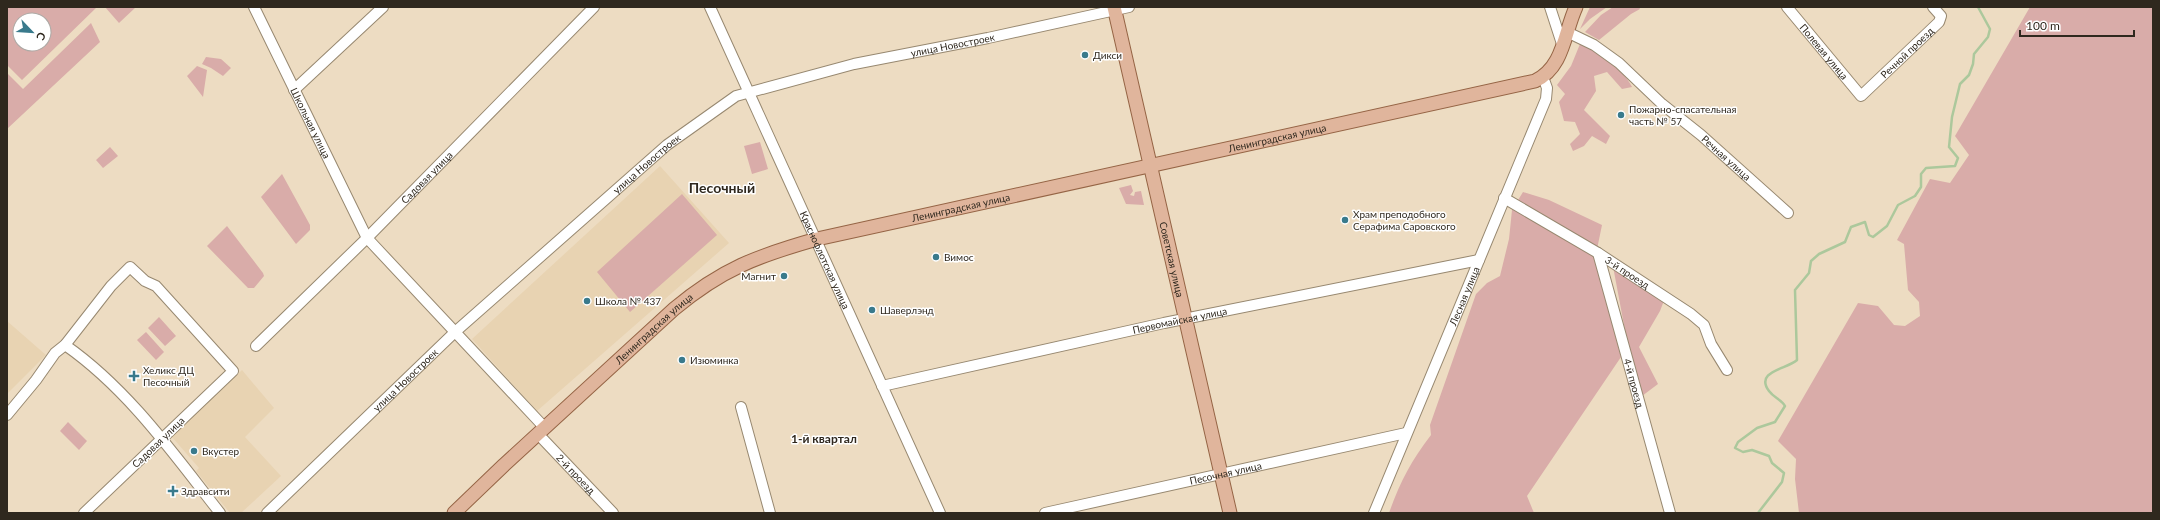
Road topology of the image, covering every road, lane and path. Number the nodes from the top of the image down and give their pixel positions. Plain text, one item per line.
1 (254, 7) edge
2 (383, 7) edge
3 (594, 7) edge
4 (710, 7) edge
5 (1129, 7) edge
6 (1550, 7) edge
7 (1576, 7) edge
8 (1787, 7) edge
9 (1933, 7) edge
10 (1114, 9) edge
11 (1567, 32) junction
12 (1563, 47) junction
13 (1547, 78) junction
14 (294, 90) junction
15 (749, 94) junction
16 (1861, 96) joint
17 (1151, 166) junction
18 (1504, 198) junction
19 (1788, 213) dead end
20 (368, 238) junction
21 (817, 239) junction
22 (1598, 253) junction
23 (1479, 260) junction
24 (1186, 319) junction
25 (455, 332) junction
26 (65, 345) junction
27 (256, 346) dead end
28 (1727, 370) dead end
29 (882, 386) junction
30 (741, 407) dead end
31 (7, 415) edge
32 (541, 431) junction
33 (1406, 433) junction
34 (162, 438) junction
35 (1220, 475) junction
36 (84, 513) edge
37 (220, 513) edge
38 (267, 513) edge
39 (454, 513) edge
40 (613, 513) edge
41 (770, 513) edge
42 (940, 513) edge
43 (1046, 513) edge
44 (1230, 513) edge
45 (1374, 513) edge
46 (1670, 513) edge

1 - 14 street, Школьная улица
2 - 14 street
3 - 20 street, Садовая улица
4 - 15 street, Краснофлотская улица
5 - 10 street, улица Новостроек
6 - 12 street
7 - 11 main road, Лесная улица
8 - 16 street, Полевая улица
9 - 16 street, Речной проезд
10 - 15 street, улица Новостроек
10 - 17 main road, Советская улица
11 - 12 main road, Лесная улица
11 - 19 street, Речная улица
12 - 13 main road, Лесная улица
13 - 17 main road, Ленинградская улица
13 - 18 street, Лесная улица
14 - 20 street, Школьная улица
15 - 21 street, Краснофлотская улица
15 - 25 street, улица Новостроек
17 - 21 main road, Ленинградская улица
17 - 24 main road, Советская улица
18 - 22 street, 3-й проезд
18 - 23 street, Лесная улица
20 - 25 street, Школьная улица
20 - 27 street, Садовая улица
21 - 29 street, Краснофлотская улица
21 - 32 main road, Ленинградская улица
22 - 28 street, 3-й проезд
22 - 46 street, 4-й проезд
23 - 24 street, Первомайская улица
23 - 33 street, Лесная улица
24 - 29 street, Первомайская улица
24 - 35 main road, Советская улица
25 - 32 street, 2-й проезд
25 - 38 street, улица Новостроек
26 - 31 street
26 - 34 street
26 - 34 street, Садовая улица
29 - 42 street, Краснофлотская улица
30 - 41 street
32 - 39 main road, Ленинградская улица
32 - 40 street, 2-й проезд
33 - 35 street, Песочная улица
33 - 45 street, Лесная улица
34 - 36 street, Садовая улица
34 - 37 street
35 - 43 street, Песочная улица
35 - 44 main road, Советская улица

